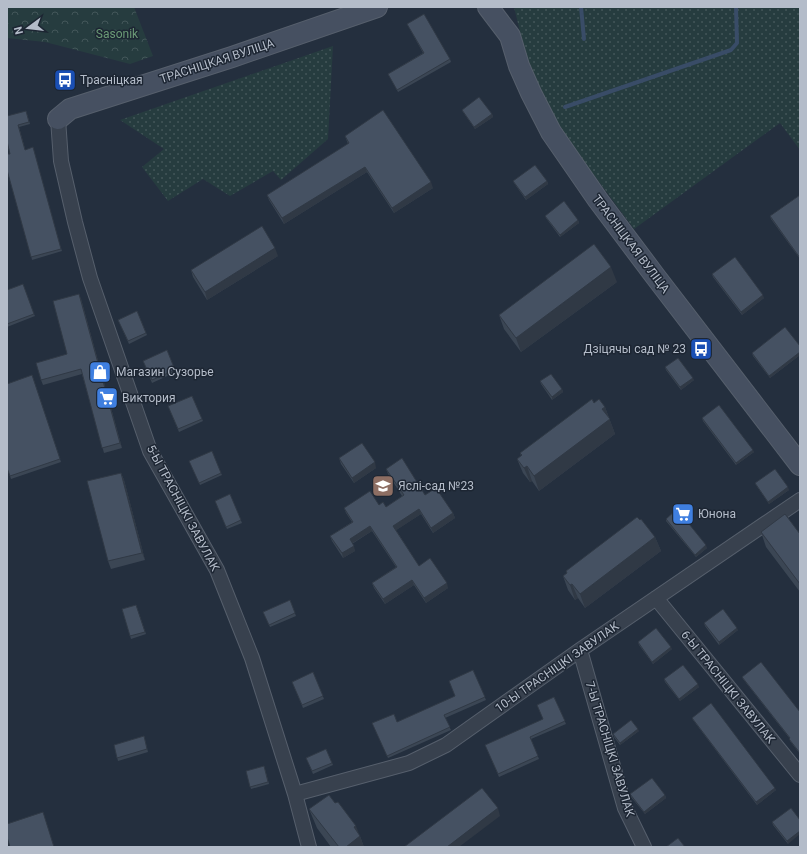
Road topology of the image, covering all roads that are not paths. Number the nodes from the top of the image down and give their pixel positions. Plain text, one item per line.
1 (377, 7) edge
2 (488, 7) edge
3 (503, 7) edge
4 (510, 36) junction
5 (58, 119) joint
6 (800, 465) edge
7 (800, 500) edge
8 (656, 598) junction
9 (580, 650) junction
10 (800, 775) edge
11 (294, 794) junction
12 (309, 847) edge
13 (644, 847) edge

1 - 5 street, ТРАСНІЦКАЯ ВУЛІЦА
2 - 4 street, ТРАСНІЦКАЯ ВУЛІЦА
3 - 4 street
4 - 6 street, ТРАСНІЦКАЯ ВУЛІЦА
5 - 11 street, 5-Ы ТРАСНІЦКІ ЗАВУЛАК
7 - 8 street, 10-Ы ТРАСНІЦКІ ЗАВУЛАК
8 - 9 street, 10-Ы ТРАСНІЦКІ ЗАВУЛАК
8 - 10 street, 6-Ы ТРАСНІЦКІ ЗАВУЛАК
9 - 11 street, 10-Ы ТРАСНІЦКІ ЗАВУЛАК
9 - 13 street, 7-Ы ТРАСНІЦКІ ЗАВУЛАК
11 - 12 street, 5-Ы ТРАСНІЦКІ ЗАВУЛАК

